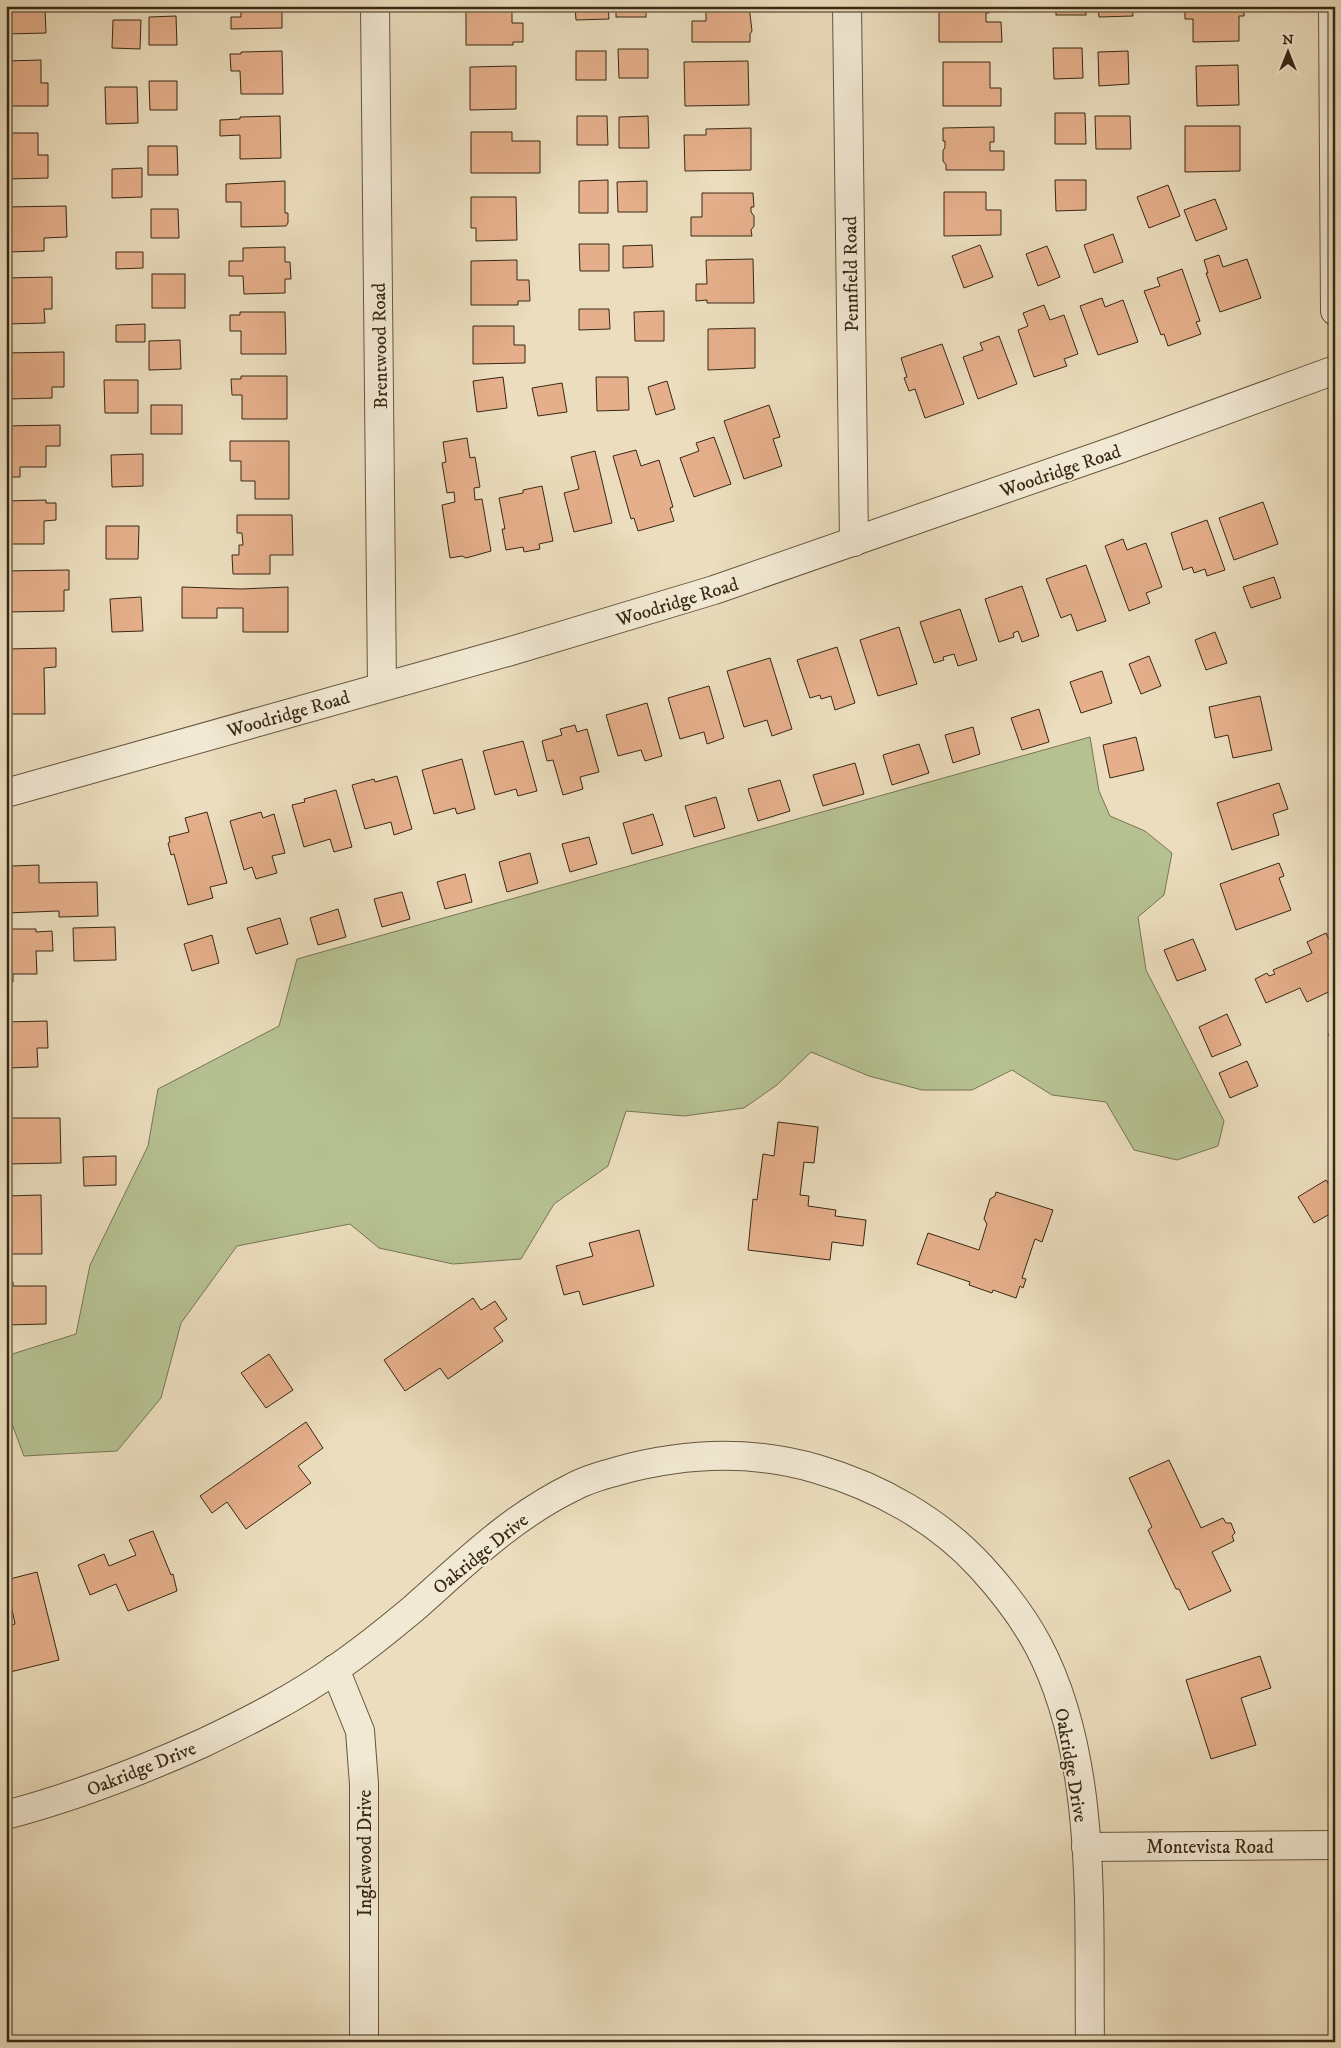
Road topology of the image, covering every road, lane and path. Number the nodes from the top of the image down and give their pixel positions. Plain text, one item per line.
1 (375, 6) edge
2 (846, 6) edge
3 (1332, 6) edge
4 (1335, 311) edge
5 (1335, 370) edge
6 (854, 542) junction
7 (382, 686) junction
8 (6, 793) edge
9 (335, 1669) junction
10 (6, 1815) edge
11 (1335, 1846) edge
12 (1086, 1848) junction
13 (364, 2042) edge
14 (1090, 2042) edge

1 - 7 street, Brentwood Road
2 - 6 street, Pennfield Road
3 - 4 street
5 - 6 street, Woodridge Road
6 - 7 street, Woodridge Road
7 - 8 street, Woodridge Road
9 - 10 street, Oakridge Drive
9 - 12 street, Oakridge Drive
9 - 13 street, Inglewood Drive
11 - 12 street, Montevista Road
12 - 14 street, Oakridge Drive

